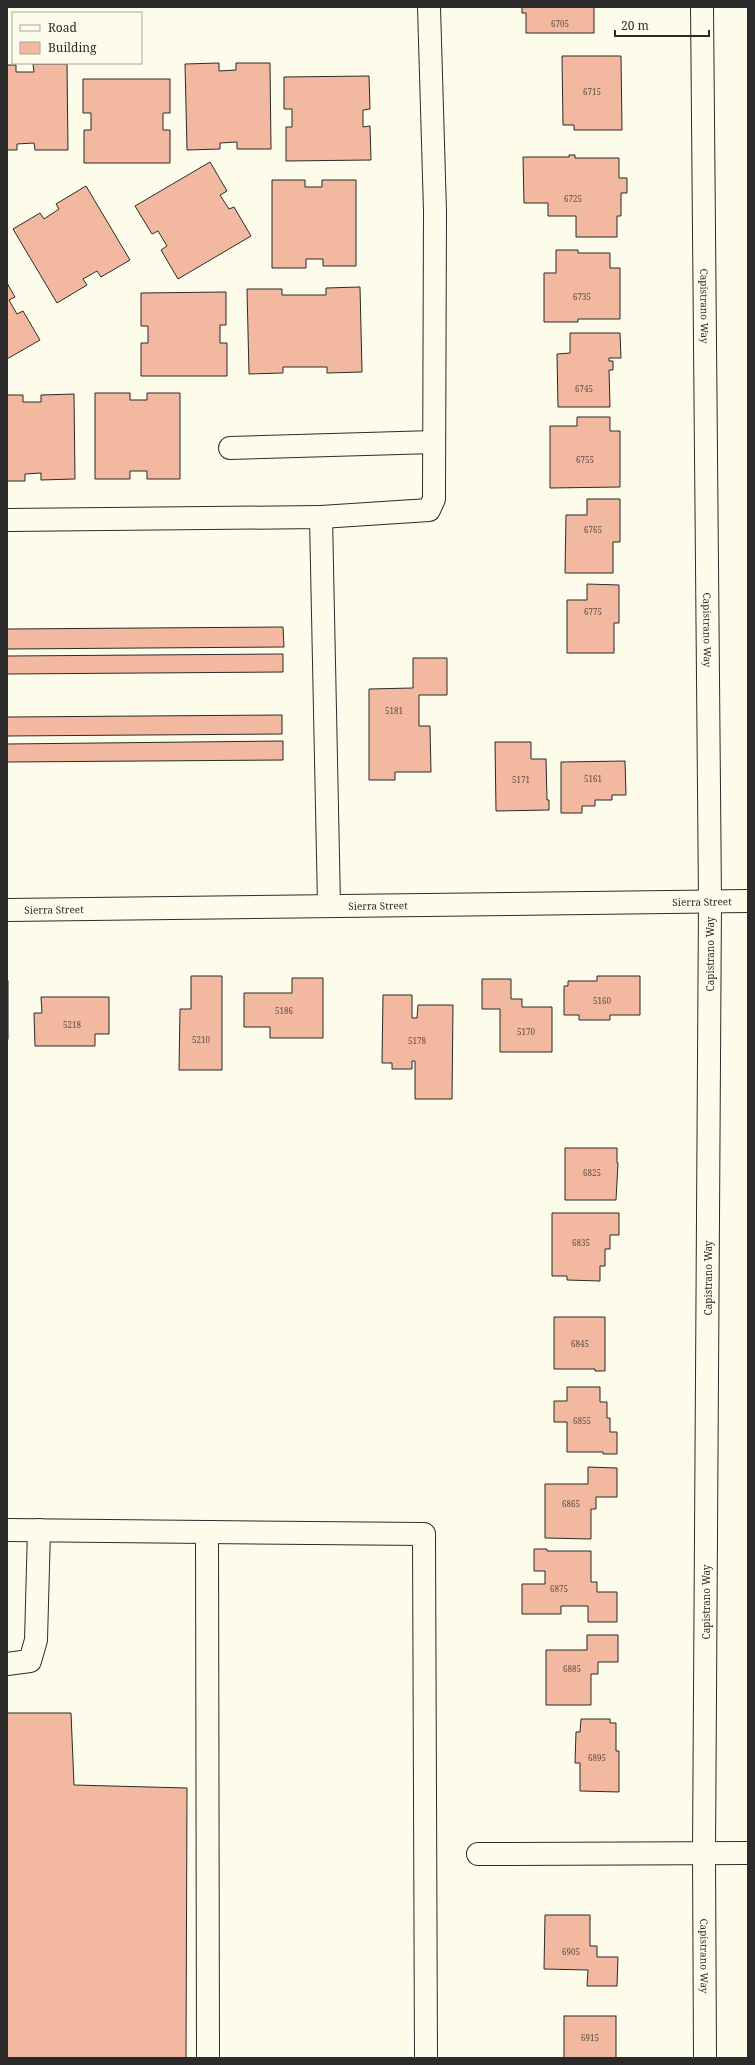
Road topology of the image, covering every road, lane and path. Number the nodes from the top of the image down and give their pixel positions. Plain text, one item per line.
1 (429, 7) edge
2 (702, 7) edge
3 (434, 442) junction
4 (230, 448) dead end
5 (321, 517) junction
6 (7, 520) edge
7 (710, 901) junction
8 (748, 901) edge
9 (329, 905) junction
10 (7, 910) edge
11 (7, 1530) edge
12 (39, 1530) junction
13 (207, 1532) junction
14 (7, 1664) edge
15 (704, 1853) junction
16 (748, 1853) edge
17 (478, 1854) dead end
18 (208, 2058) edge
19 (426, 2058) edge
20 (705, 2058) edge

1 - 3 street
2 - 7 street, Capistrano Way
3 - 4 street
3 - 5 street
5 - 6 street
5 - 9 street
7 - 8 street, Sierra Street
7 - 9 street, Sierra Street
7 - 15 street, Capistrano Way
9 - 10 street, Sierra Street
11 - 12 street
12 - 13 street
12 - 14 street
13 - 18 street
13 - 19 street
15 - 16 street
15 - 17 street
15 - 20 street, Capistrano Way

